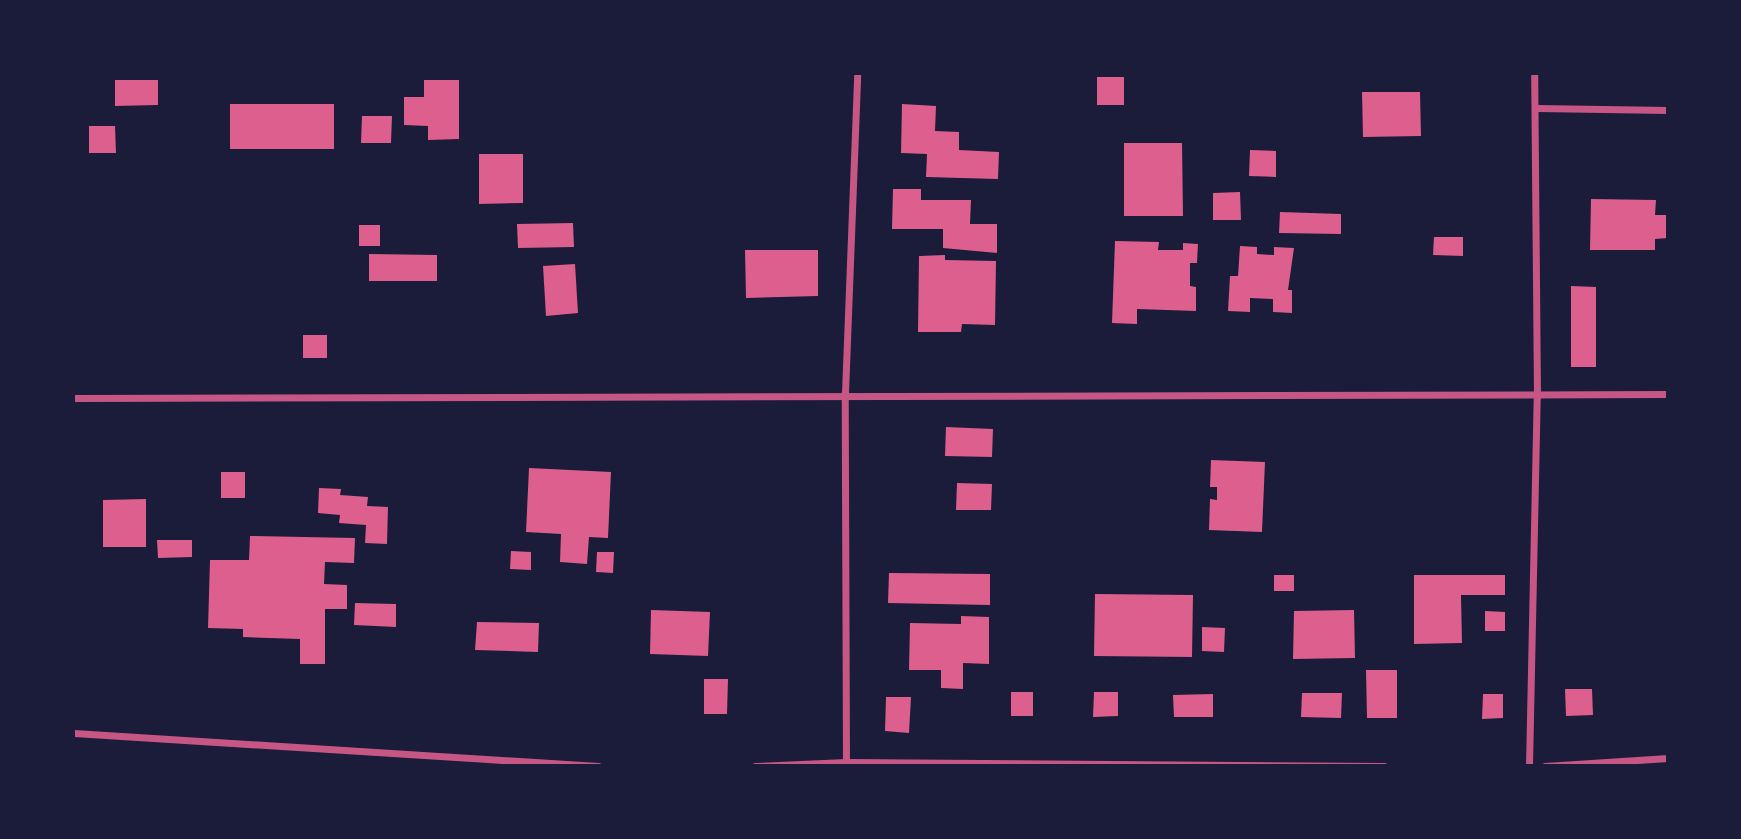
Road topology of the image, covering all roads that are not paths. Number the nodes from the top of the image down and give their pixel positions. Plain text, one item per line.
1 (858, 74) edge
2 (1534, 74) edge
3 (1537, 108) junction
4 (1668, 110) edge
5 (845, 393) junction
6 (1668, 394) edge
7 (1537, 397) junction
8 (74, 398) edge
9 (74, 733) edge
10 (1668, 758) edge
11 (846, 764) edge
12 (598, 765) edge
13 (755, 765) edge
14 (1384, 765) edge
15 (1529, 765) edge
16 (1545, 765) edge

1 - 5 street
2 - 3 street
3 - 4 street
3 - 7 street
5 - 7 street
5 - 8 street
5 - 11 street
6 - 7 street
7 - 15 street
9 - 12 street
10 - 16 street
11 - 13 street
11 - 14 street

